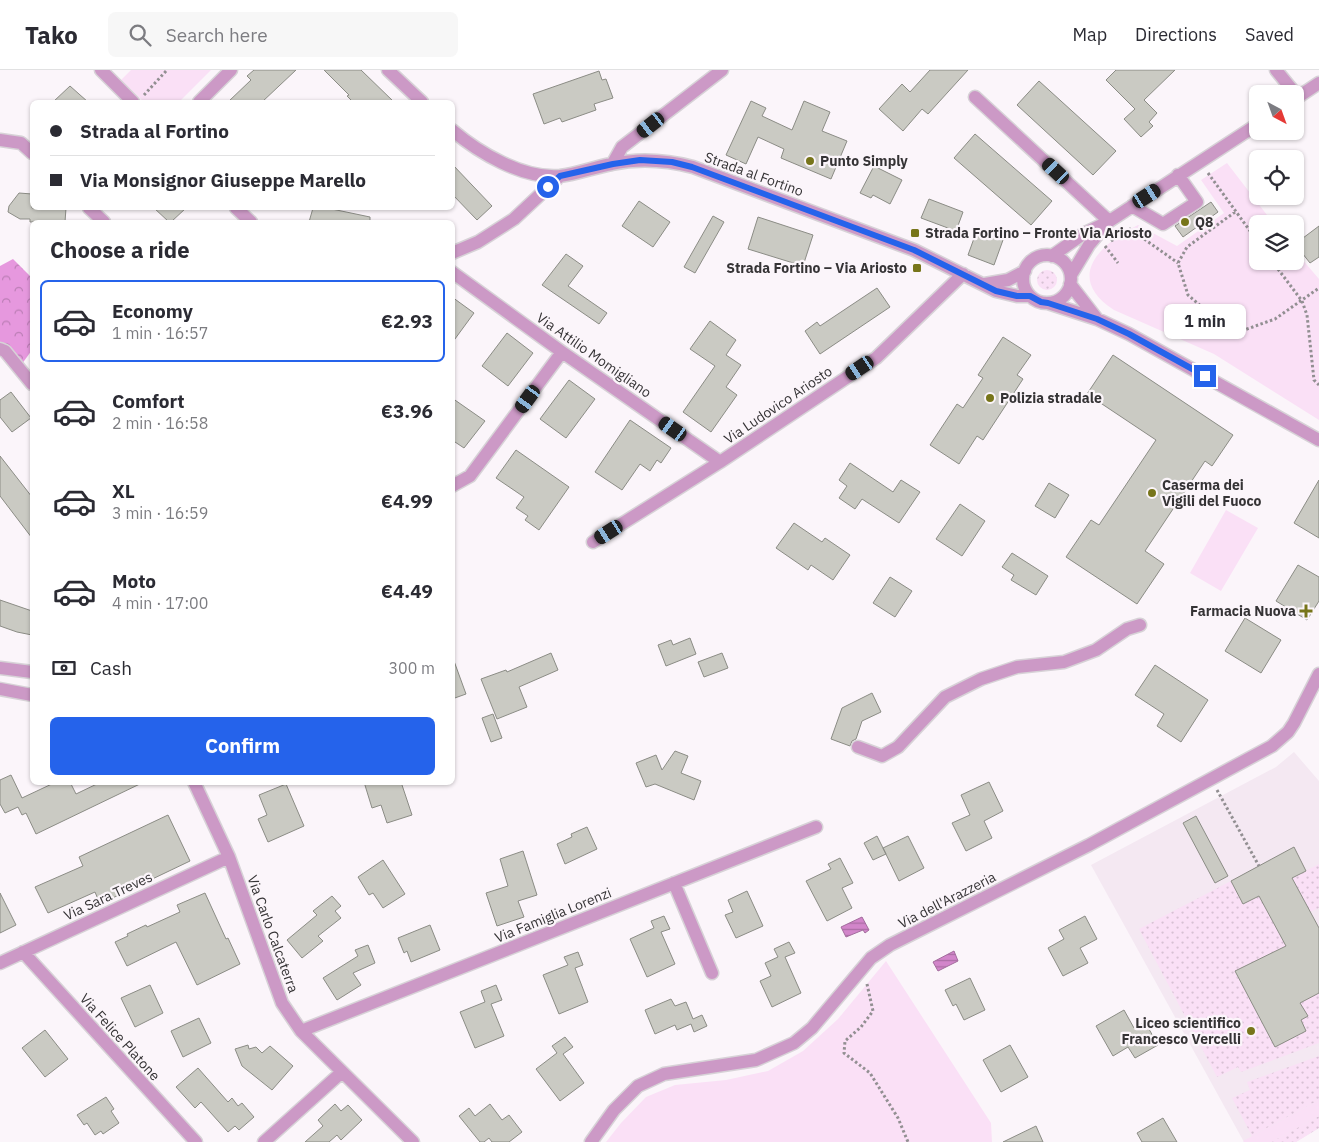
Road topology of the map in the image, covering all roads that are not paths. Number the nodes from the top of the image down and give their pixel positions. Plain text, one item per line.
1 (101, 70) edge
2 (231, 70) edge
3 (388, 70) edge
4 (722, 70) edge
5 (1276, 70) edge
6 (1319, 83) edge
7 (1287, 85) edge
8 (1304, 93) edge
9 (975, 98) dead end
10 (136, 100) edge
11 (201, 100) edge
12 (420, 100) edge
13 (1249, 130) edge
14 (455, 133) edge
15 (0, 140) edge
16 (30, 151) edge
17 (613, 164) junction
18 (1178, 175) junction
19 (560, 176) junction
20 (1132, 206) junction
21 (91, 210) edge
22 (238, 210) edge
23 (102, 220) edge
24 (249, 220) edge
25 (1109, 221) junction
26 (455, 252) edge
27 (1052, 256) junction
28 (1025, 271) junction
29 (455, 274) edge
30 (963, 274) junction
31 (1071, 280) junction
32 (985, 284) junction
33 (1030, 296) junction
34 (1048, 303) junction
35 (1097, 319) junction
36 (0, 349) edge
37 (562, 352) junction
38 (30, 382) edge
39 (1319, 440) edge
40 (720, 462) junction
41 (455, 484) edge
42 (593, 542) dead end
43 (1140, 625) dead end
44 (0, 668) edge
45 (30, 672) edge
46 (1319, 674) edge
47 (0, 689) edge
48 (30, 695) edge
49 (858, 747) dead end
50 (195, 785) edge
51 (816, 827) dead end
52 (229, 856) junction
53 (674, 883) junction
54 (23, 952) junction
55 (0, 963) edge
56 (712, 973) dead end
57 (301, 1031) junction
58 (342, 1072) junction
59 (196, 1142) edge
60 (264, 1142) edge
61 (413, 1142) edge
62 (591, 1142) edge

1 - 10 street
2 - 11 street
3 - 12 street
4 - 17 street
5 - 7 street
6 - 8 street
9 - 25 street
13 - 18 street
14 - 19 street, Strada al Fortino
15 - 16 street
17 - 19 street, Strada al Fortino
17 - 30 street, Strada al Fortino
18 - 20 street
18 - 20 street
19 - 26 street
20 - 25 street
21 - 23 street
22 - 24 street
25 - 27 street
25 - 31 street
27 - 28 street
27 - 31 street
28 - 32 street
28 - 33 street
29 - 37 street, Via Attilio Momigliano
30 - 32 street, Strada al Fortino
30 - 40 street, Via Ludovico Ariosto
31 - 34 street
31 - 35 street
32 - 33 street, Strada al Fortino
33 - 34 street
34 - 35 street
35 - 39 street
36 - 38 street
37 - 40 street, Via Attilio Momigliano
37 - 41 street
40 - 42 street, Via Ludovico Ariosto
43 - 49 street
44 - 45 street
46 - 62 street, Via dell'Arazzeria
47 - 48 street
50 - 52 street, Via Carlo Calcaterra
51 - 53 street, Via Famiglia Lorenzi
52 - 54 street, Via Sara Treves
52 - 57 street, Via Carlo Calcaterra
53 - 56 street
53 - 57 street, Via Famiglia Lorenzi
54 - 55 street, Via Sara Treves
54 - 59 street, Via Felice Platone
57 - 58 street, Via Carlo Calcaterra
58 - 60 street
58 - 61 street, Via Carlo Calcaterra

